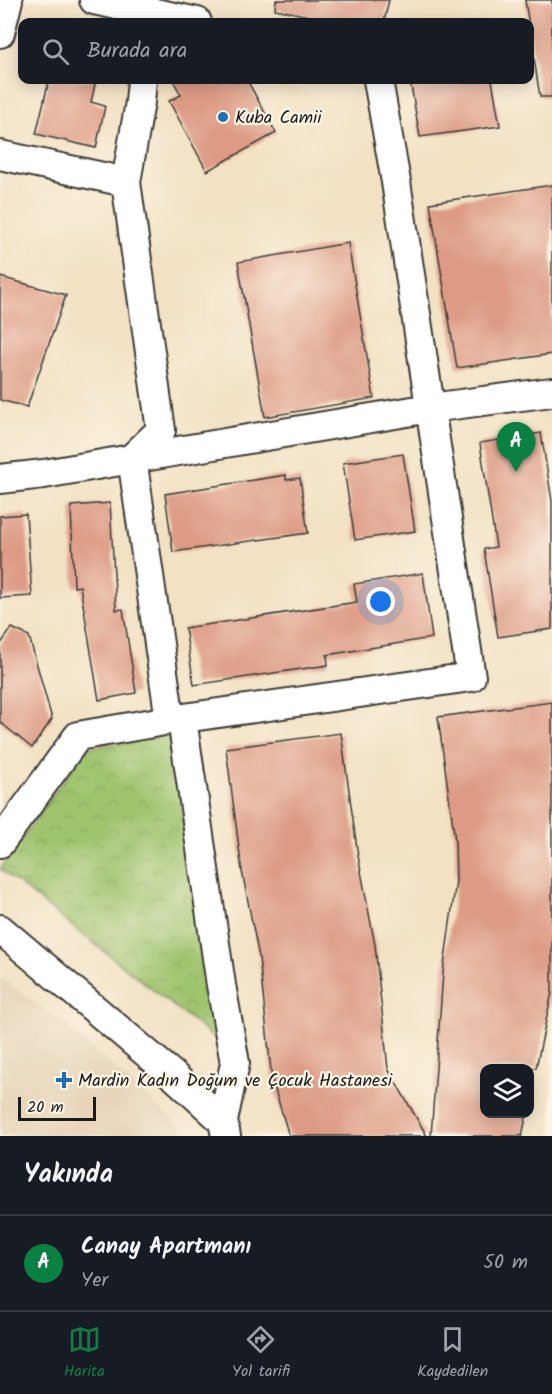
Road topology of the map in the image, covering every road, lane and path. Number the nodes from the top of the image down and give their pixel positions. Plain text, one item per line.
1 (8, 0) edge
2 (94, 0) edge
3 (140, 11) edge
4 (176, 18) edge
5 (0, 33) edge
6 (142, 84) edge
7 (379, 84) edge
8 (0, 155) edge
9 (126, 182) junction
10 (552, 392) edge
11 (430, 408) junction
12 (132, 458) junction
13 (0, 479) edge
14 (176, 720) junction
15 (0, 843) edge
16 (0, 929) edge
17 (224, 1129) edge

1 - 5 street
2 - 3 street
3 - 4 street
6 - 9 street
7 - 11 street
8 - 9 street
9 - 12 street
10 - 11 street
11 - 12 street
11 - 14 street
12 - 13 street
12 - 14 street
14 - 15 street
14 - 17 street
16 - 17 street

